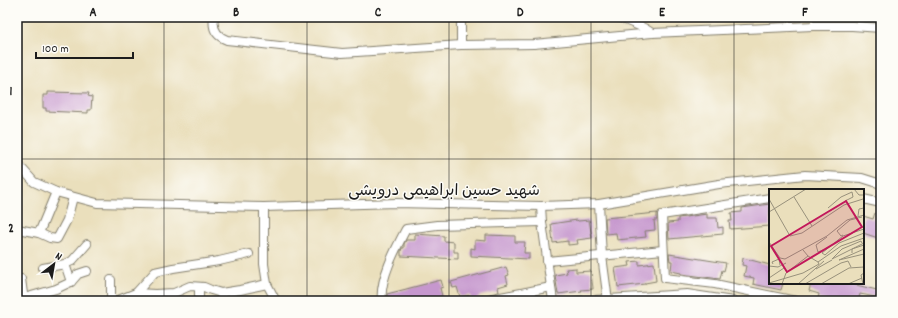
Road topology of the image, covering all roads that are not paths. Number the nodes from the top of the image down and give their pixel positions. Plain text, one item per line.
1 (214, 17) edge
2 (222, 17) edge
3 (461, 17) edge
4 (618, 17) edge
5 (881, 28) edge
6 (652, 33) junction
7 (461, 45) junction
8 (17, 163) edge
9 (881, 184) edge
10 (56, 192) junction
11 (73, 197) junction
12 (769, 198) edge
13 (864, 200) edge
14 (881, 203) edge
15 (599, 204) junction
16 (541, 206) junction
17 (264, 207) junction
18 (542, 222) junction
19 (17, 229) edge
20 (39, 233) junction
21 (87, 244) dead end
22 (663, 250) junction
23 (248, 254) dead end
24 (602, 256) junction
25 (548, 261) junction
26 (65, 264) junction
27 (43, 268) dead end
28 (87, 271) dead end
29 (21, 279) dead end
30 (111, 280) dead end
31 (71, 282) junction
32 (267, 284) junction
33 (199, 287) junction
34 (551, 287) junction
35 (134, 296) edge
36 (154, 297) edge
37 (221, 297) edge
38 (24, 299) edge
39 (607, 300) edge
40 (111, 301) edge
41 (116, 301) edge
42 (199, 301) edge
43 (276, 301) edge
44 (382, 301) edge
45 (481, 301) edge
46 (554, 301) edge
47 (578, 301) edge
48 (732, 301) edge
49 (796, 301) edge

1 - 2 street
1 - 7 street
3 - 7 street
4 - 6 street
5 - 6 street
6 - 7 street
8 - 10 street, شهید حسین ابراهیمی درویشی
9 - 15 street, شهید حسین ابراهیمی درویشی
10 - 11 street, شهید حسین ابراهیمی درویشی
10 - 20 street
11 - 17 street, شهید حسین ابراهیمی درویشی
11 - 20 street
12 - 22 street
13 - 14 street
15 - 16 street, شهید حسین ابراهیمی درویشی
15 - 24 street
16 - 17 street, شهید حسین ابراهیمی درویشی
16 - 18 street
17 - 32 street
18 - 25 street
18 - 44 street
19 - 20 street
21 - 26 street
22 - 24 street
22 - 49 street
23 - 35 street
24 - 25 street
24 - 39 street
25 - 34 street
26 - 27 street
26 - 31 street
28 - 31 street
29 - 38 street
30 - 40 street
31 - 38 street
32 - 37 street
32 - 43 street
33 - 36 street
33 - 37 street
33 - 42 street
34 - 45 street
34 - 46 street
35 - 36 street
35 - 41 street
39 - 47 street
39 - 48 street

